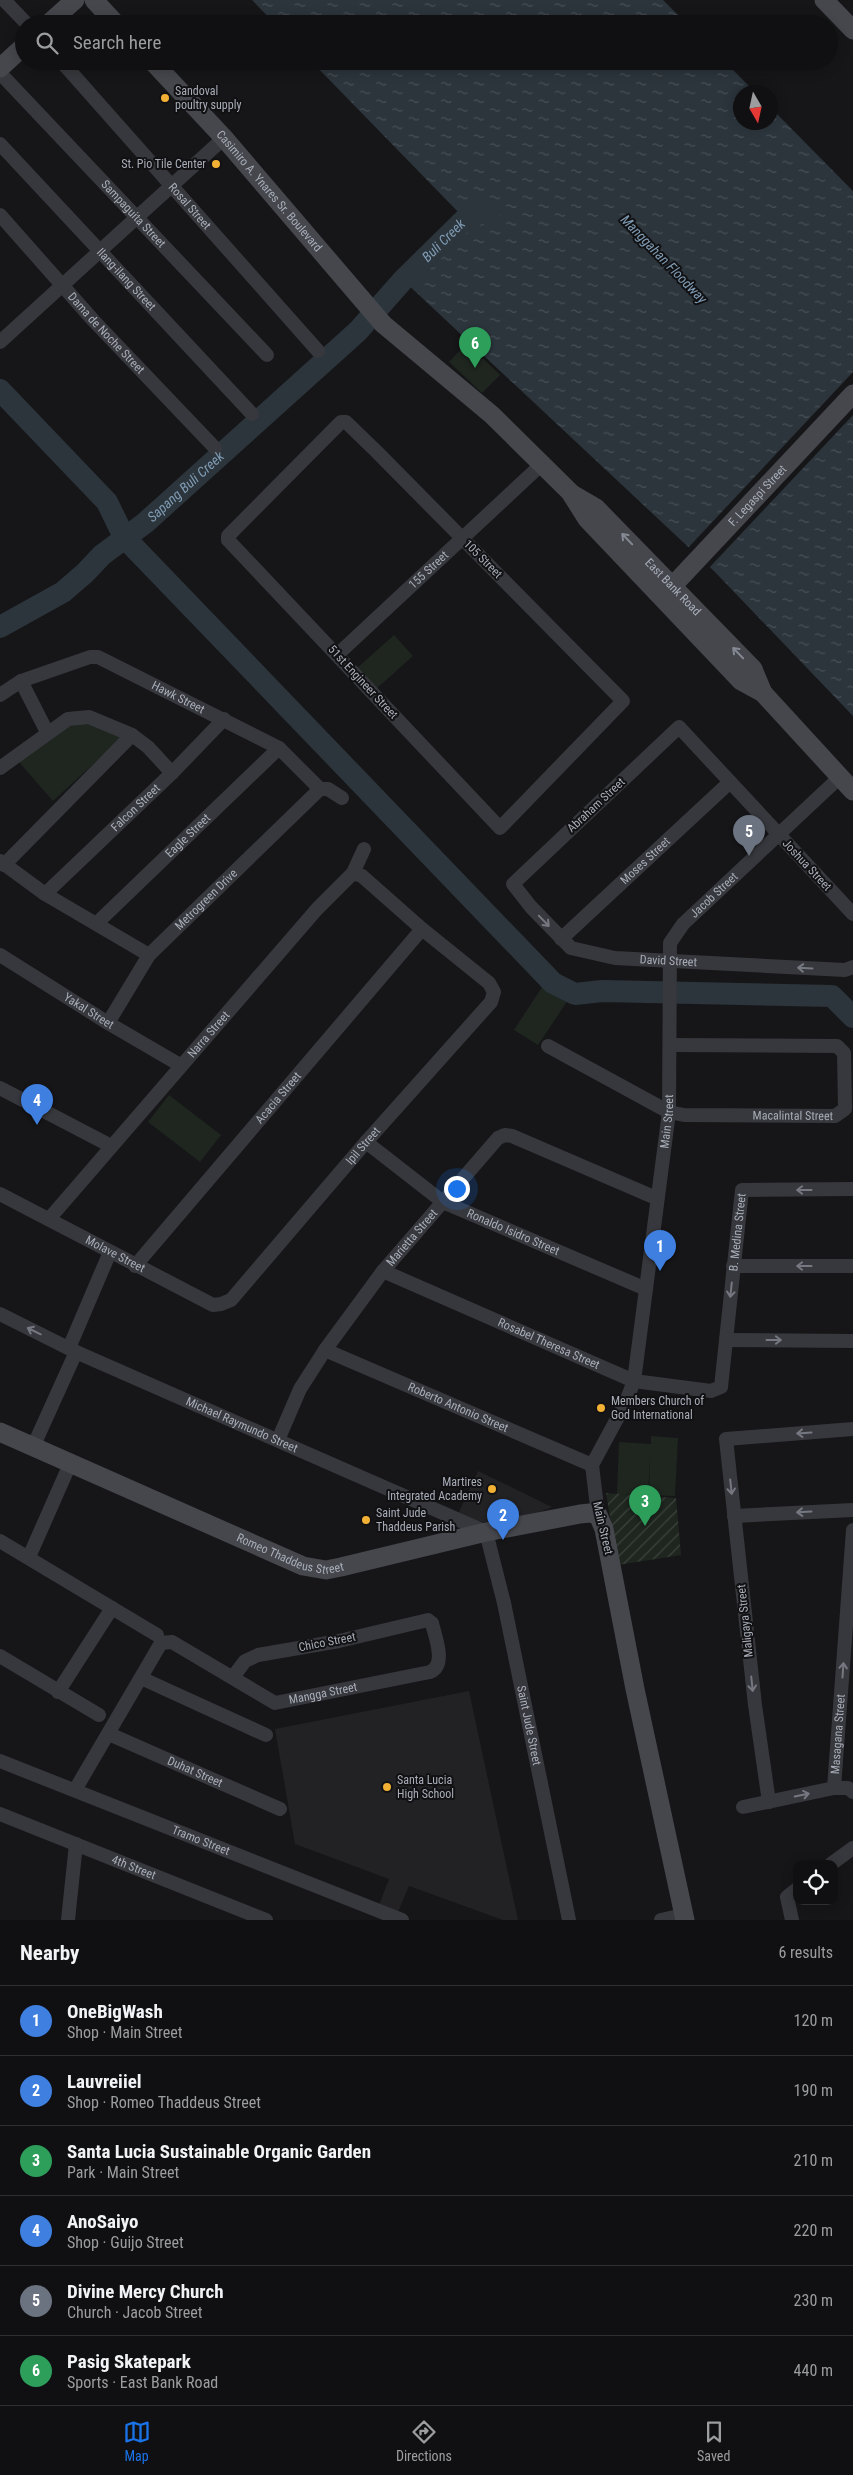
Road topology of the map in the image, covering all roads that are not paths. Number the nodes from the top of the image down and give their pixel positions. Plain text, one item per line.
1 (4, 0) edge
2 (75, 0) edge
3 (94, 0) edge
4 (824, 0) edge
5 (18, 15) edge
6 (58, 15) edge
7 (108, 15) edge
8 (853, 30) edge
9 (15, 54) edge
10 (0, 68) edge
11 (69, 70) edge
12 (160, 70) edge
13 (0, 73) edge
14 (224, 138) junction
15 (0, 144) edge
16 (172, 185) junction
17 (0, 215) edge
18 (137, 217) junction
19 (99, 251) junction
20 (62, 284) junction
21 (383, 324) joint
22 (0, 342) edge
23 (318, 351) dead end
24 (267, 355) dead end
25 (853, 394) edge
26 (252, 414) dead end
27 (341, 422) joint
28 (215, 448) dead end
29 (542, 464) junction
30 (462, 538) junction
31 (668, 592) junction
32 (337, 654) junction
33 (21, 681) junction
34 (0, 695) edge
35 (224, 718) junction
36 (679, 727) joint
37 (47, 732) junction
38 (132, 735) junction
39 (279, 748) junction
40 (0, 768) edge
41 (172, 773) junction
42 (730, 782) junction
43 (847, 784) edge
44 (320, 789) junction
45 (342, 798) dead end
46 (500, 828) joint
47 (779, 835) junction
48 (364, 849) dead end
49 (2, 863) edge
50 (353, 873) junction
51 (513, 884) joint
52 (45, 894) junction
53 (853, 914) edge
54 (97, 923) junction
55 (422, 929) junction
56 (561, 939) junction
57 (0, 955) edge
58 (149, 955) junction
59 (669, 961) junction
60 (853, 968) edge
61 (108, 1023) junction
62 (670, 1045) junction
63 (548, 1046) dead end
64 (180, 1065) junction
65 (0, 1088) edge
66 (669, 1112) junction
67 (366, 1142) junction
68 (111, 1146) junction
69 (853, 1189) edge
70 (0, 1194) edge
71 (656, 1198) junction
72 (443, 1202) junction
73 (49, 1219) junction
74 (110, 1252) junction
75 (135, 1266) junction
76 (733, 1266) junction
77 (853, 1266) edge
78 (383, 1271) junction
79 (646, 1289) junction
80 (231, 1300) joint
81 (0, 1314) edge
82 (726, 1340) junction
83 (853, 1341) edge
84 (72, 1350) junction
85 (324, 1350) junction
86 (634, 1381) junction
87 (721, 1387) joint
88 (853, 1429) edge
89 (0, 1432) edge
90 (278, 1440) junction
91 (33, 1447) junction
92 (70, 1464) junction
93 (592, 1465) junction
94 (853, 1510) edge
95 (598, 1515) junction
96 (734, 1516) junction
97 (853, 1530) edge
98 (486, 1532) junction
99 (0, 1541) edge
100 (29, 1558) junction
101 (112, 1608) junction
102 (430, 1620) joint
103 (157, 1635) dead end
104 (0, 1656) edge
105 (233, 1677) junction
106 (141, 1678) junction
107 (58, 1692) junction
108 (99, 1715) dead end
109 (109, 1734) junction
110 (266, 1735) dead end
111 (0, 1761) edge
112 (834, 1788) junction
113 (75, 1790) junction
114 (853, 1792) edge
115 (770, 1802) junction
116 (743, 1807) dead end
117 (280, 1809) dead end
118 (0, 1814) edge
119 (76, 1844) junction
120 (853, 1848) edge
121 (836, 1860) edge
122 (793, 1892) edge
123 (684, 1918) edge
124 (68, 1920) edge
125 (266, 1920) edge
126 (402, 1920) edge
127 (569, 1920) edge
128 (661, 1920) edge
129 (792, 1920) edge

1 - 5 street
2 - 6 main road
3 - 7 main road
4 - 8 main road
9 - 10 main road
11 - 16 street, Rosal Street
12 - 14 main road, Casimiro A. Ynares Sr. Boulevard
13 - 18 street, Sampaguita Street
14 - 16 street
14 - 21 main road, Casimiro A. Ynares Sr. Boulevard
15 - 19 street, Ilang-ilang Street
16 - 18 street
16 - 23 street, Rosal Street
17 - 20 street, Dama de Noche Street
18 - 19 street
18 - 24 street, Sampaguita Street
19 - 20 street
19 - 26 street, Ilang-ilang Street
20 - 22 street
20 - 28 street, Dama de Noche Street
21 - 29 main road, East Bank Road
25 - 31 main road, F. Legaspi Street
27 - 30 street, 105 Street
27 - 32 street, 51st Engineer Street
29 - 30 street, 155 Street
29 - 31 main road, East Bank Road
30 - 32 street, 155 Street
30 - 46 street, 105 Street
31 - 43 main road, East Bank Road
32 - 46 street, 51st Engineer Street
33 - 34 street, Hawk Street
33 - 35 street, Hawk Street
33 - 37 street
35 - 39 street, Hawk Street
35 - 41 street, Falcon Street
36 - 42 street, Joshua Street
36 - 51 street, Abraham Street
37 - 38 street
37 - 40 street
38 - 41 street
38 - 49 street
39 - 44 street, Hawk Street
39 - 54 street, Eagle Street
41 - 52 street, Falcon Street
42 - 47 street, Joshua Street
42 - 56 street, Moses Street
43 - 47 street, Jacob Street
44 - 45 street, Hawk Street
44 - 58 street, Metrogreen Drive
47 - 53 street, Joshua Street
47 - 59 street, Jacob Street
48 - 50 street, Narra Street
49 - 52 street
50 - 55 street
50 - 64 street, Narra Street
51 -> 56 street, David Street
52 - 54 street
54 - 58 street
55 - 67 street, Ipil Street
55 - 75 street, Acacia Street
56 - 59 street, David Street
57 - 61 street, Yakal Street
58 - 61 street, Metrogreen Drive
60 -> 59 street, David Street
59 - 62 street, Main Street
61 - 64 street, Yakal Street
62 - 66 street, Main Street
62 - 66 street, Macalintal Street
63 - 66 street
64 - 68 street, Narra Street
65 - 68 street
66 - 71 street, Main Street
67 - 72 street, Ronaldo Isidro Street
67 - 80 street, Ipil Street
68 - 73 street, Narra Street
69 -> 76 street, B. Medina Street
70 - 73 street, Molave Street
71 - 72 street, Marietta Street
71 - 79 street, Main Street
72 - 78 street, Marietta Street
72 - 79 street, Ronaldo Isidro Street
73 - 74 street, Molave Street
74 - 75 street, Molave Street
74 - 84 street
75 - 80 street, Molave Street
77 -> 76 street
76 -> 82 street, B. Medina Street
78 - 85 street, Marietta Street
78 - 86 street, Rosabel Theresa Street
79 - 86 street, Main Street
84 -> 81 street, Michael Raymundo Street
82 -> 83 street
82 - 87 street, B. Medina Street
84 - 90 street, Michael Raymundo Street
84 - 91 street
85 - 90 street, Marietta Street
85 - 93 street, Roberto Antonio Street
86 - 87 street, Rosabel Theresa Street
86 - 93 street, Main Street
88 -> 96 street, Maligaya Street
89 - 91 main road, Romeo Thaddeus Street
90 - 98 street, Michael Raymundo Street
91 - 92 main road, Romeo Thaddeus Street
92 - 98 main road, Romeo Thaddeus Street
92 - 100 street
93 - 95 street, Main Street
94 -> 96 street
95 - 98 main road, Romeo Thaddeus Street
95 - 123 main road, Main Street
96 -> 115 street, Maligaya Street
112 -> 97 street, Masagana Street
98 - 127 street, Saint Jude Street
99 - 100 street
100 - 101 street
101 - 103 street
101 - 107 street
102 - 105 street, Chico Street
102 - 105 street, Mangga Street
104 - 107 street
105 - 106 street, Mangga Street
106 - 109 street
106 - 110 street
107 - 108 street
109 - 113 street
109 - 117 street, Duhat Street
111 - 113 street, Tramo Street
112 - 114 street
115 -> 112 street
113 - 126 street, Tramo Street
115 - 116 street
118 - 119 street, 4th Street
119 - 124 street
119 - 125 street, 4th Street
120 - 121 street
122 - 129 street
123 - 128 street

